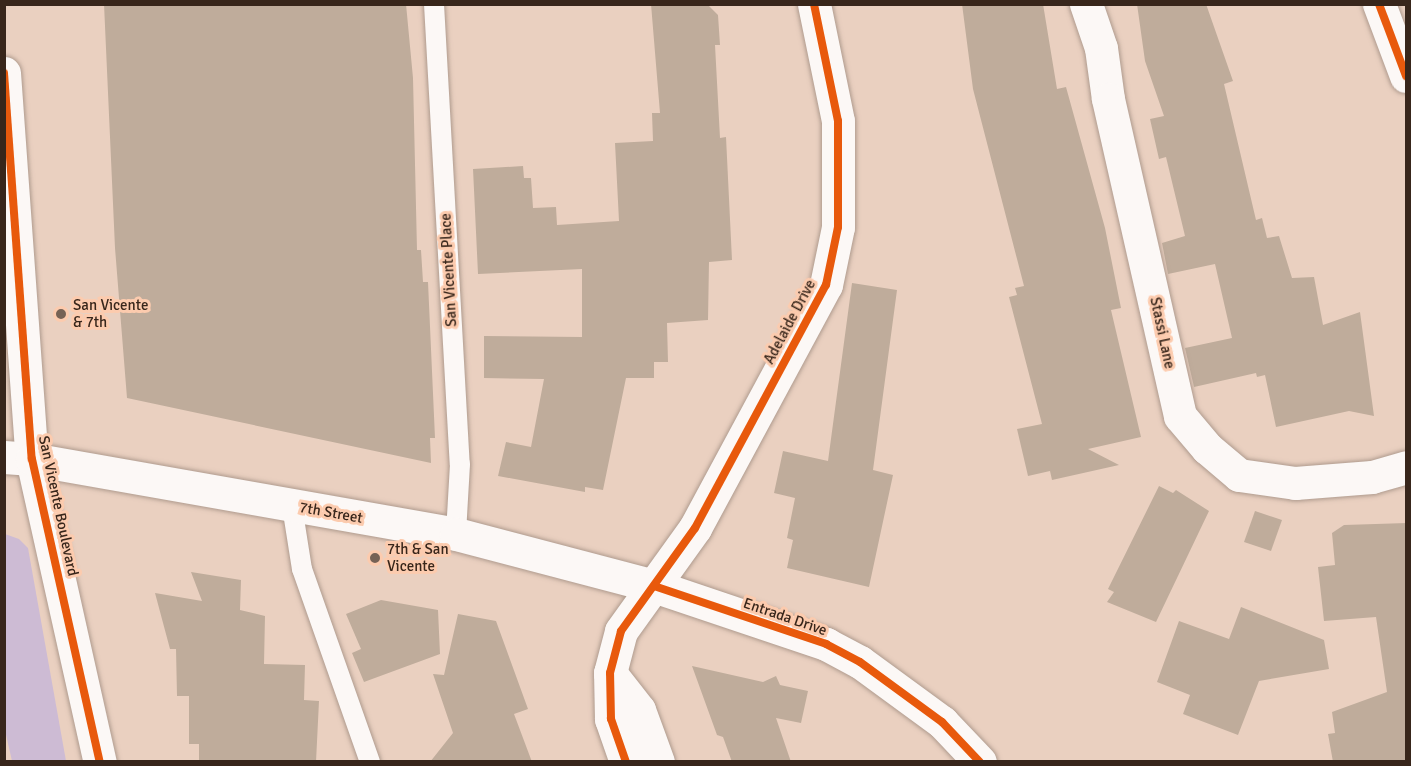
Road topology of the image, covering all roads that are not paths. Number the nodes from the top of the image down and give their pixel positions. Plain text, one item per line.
1 (434, 4) edge
2 (814, 4) edge
3 (1086, 4) edge
4 (1379, 4) edge
5 (4, 73) edge
6 (1407, 76) edge
7 (18, 458) edge
8 (1407, 467) edge
9 (292, 506) junction
10 (456, 534) junction
11 (654, 586) junction
12 (610, 673) junction
13 (100, 762) edge
14 (370, 762) edge
15 (626, 762) edge
16 (658, 762) edge
17 (980, 762) edge

1 - 10 lane, San Vicente Place
2 - 11 street, Adelaide Drive
3 - 8 street, Stassi Lane
4 - 6 street
5 - 7 street, San Vicente Boulevard
7 - 9 street, 7th Street
7 - 13 street, San Vicente Boulevard
9 - 10 street, 7th Street
9 - 14 lane
10 - 11 street, 7th Street
11 - 12 street, Adelaide Drive
11 - 17 street, Entrada Drive
12 - 15 street, Adelaide Drive
12 - 16 street

